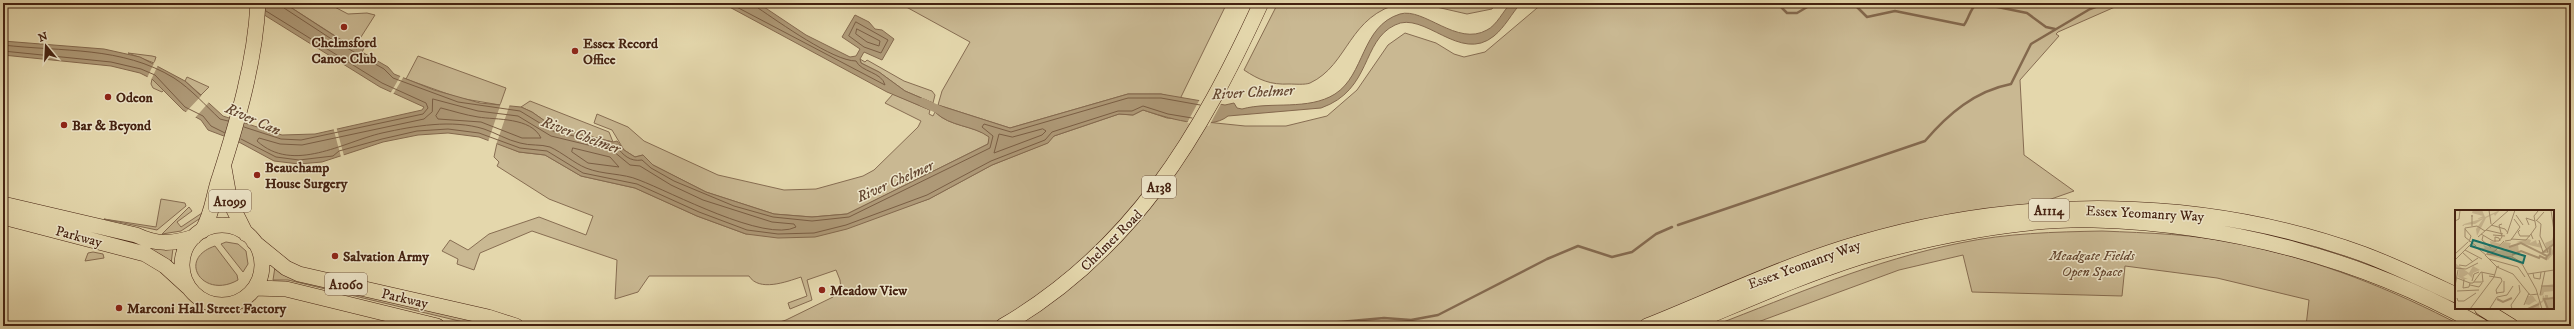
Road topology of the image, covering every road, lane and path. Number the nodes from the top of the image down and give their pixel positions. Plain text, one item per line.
1 (258, 3) edge
2 (1261, 3) edge
3 (224, 165) junction
4 (3, 204) edge
5 (3, 217) edge
6 (198, 234) junction
7 (250, 238) junction
8 (255, 288) junction
9 (190, 289) junction
10 (2455, 295) edge
11 (2484, 309) edge
12 (437, 326) edge
13 (516, 326) edge
14 (1004, 326) edge
15 (1647, 326) edge
16 (1685, 326) edge
17 (2481, 326) edge
18 (2511, 326) edge

1 - 3 main road, A1099
2 - 14 main road, Chelmer Road / A138
3 - 6 main road, A1099
3 - 7 main road, A1099
4 - 6 main road, Parkway / A1060
5 - 9 main road, Parkway
6 - 7 main road, A1060
6 - 9 main road
7 - 8 main road
7 - 13 main road, Parkway / A1060
8 - 9 main road
8 - 12 main road, Parkway / A1060
10 - 15 main road, Essex Yeomanry Way / A1114
11 - 18 main road
16 - 17 main road, Essex Yeomanry Way / A1114

